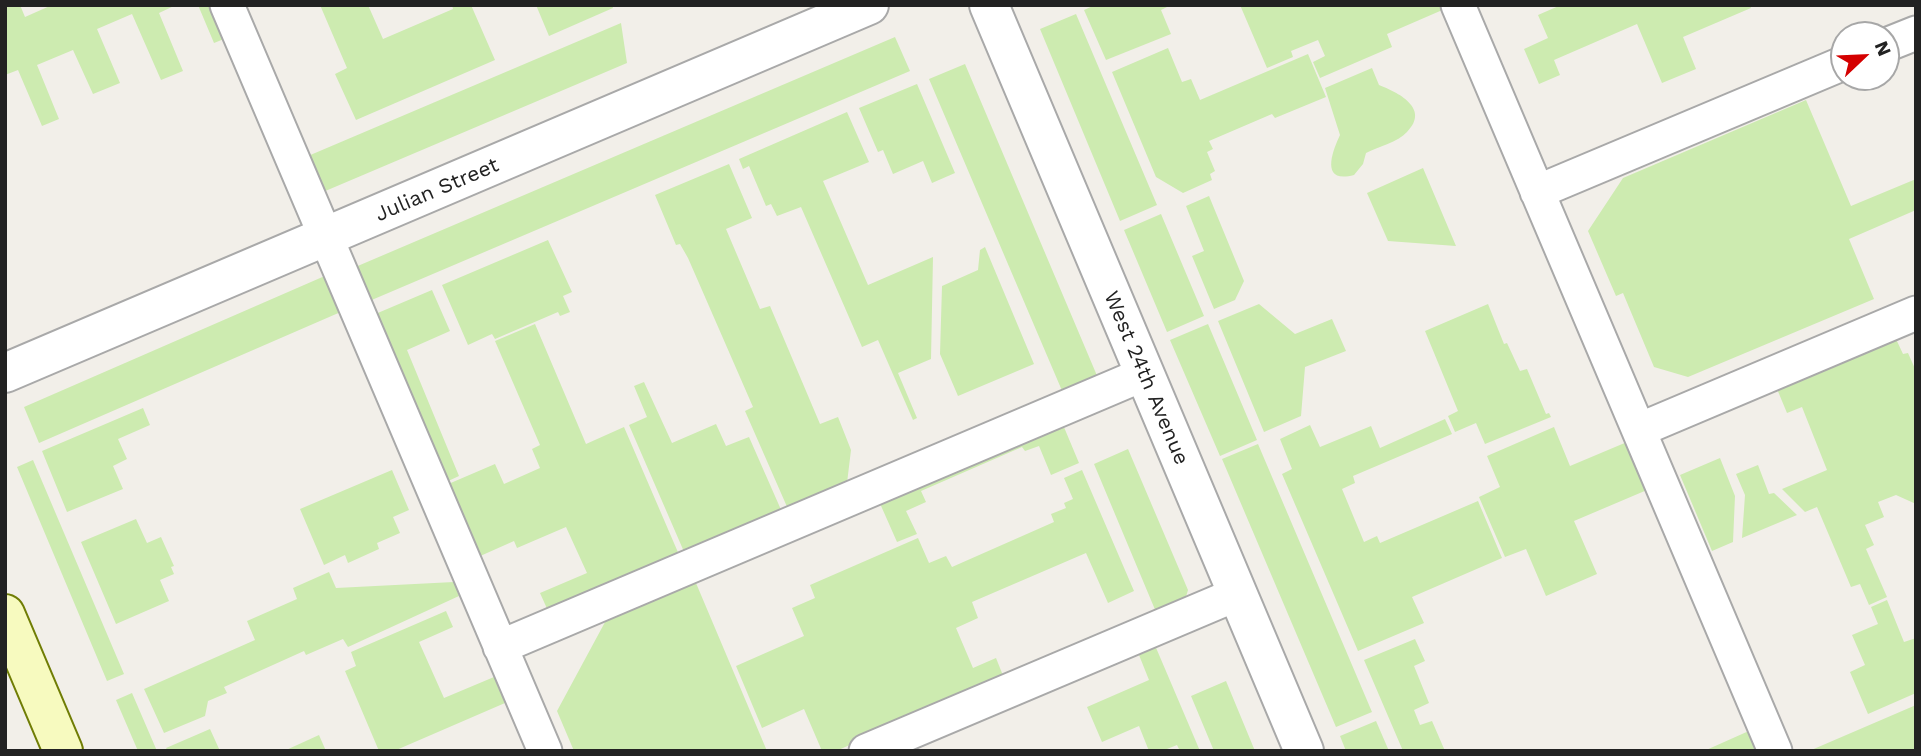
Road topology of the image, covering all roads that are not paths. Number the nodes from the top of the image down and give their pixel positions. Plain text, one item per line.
1 (227, 5) edge
2 (869, 5) edge
3 (989, 5) edge
4 (1458, 5) edge
5 (1830, 69) edge
6 (1537, 192) junction
7 (326, 237) junction
8 (1916, 313) edge
9 (5, 373) edge
10 (1144, 374) junction
11 (1639, 430) junction
12 (1237, 594) junction
13 (5, 614) edge
14 (500, 647) junction
15 (63, 751) edge
16 (545, 751) edge
17 (866, 751) edge
18 (1304, 751) edge
19 (1775, 751) edge

1 - 7 lane
2 - 7 street, Julian Street
3 - 10 street, West 24th Avenue
4 - 6 lane
5 - 6 lane
6 - 11 lane
7 - 9 street, Julian Street
7 - 14 lane
8 - 11 lane
10 - 12 street, West 24th Avenue
10 - 14 lane
11 - 19 lane
12 - 17 lane
12 - 18 street, West 24th Avenue
13 - 15 street
14 - 16 lane

